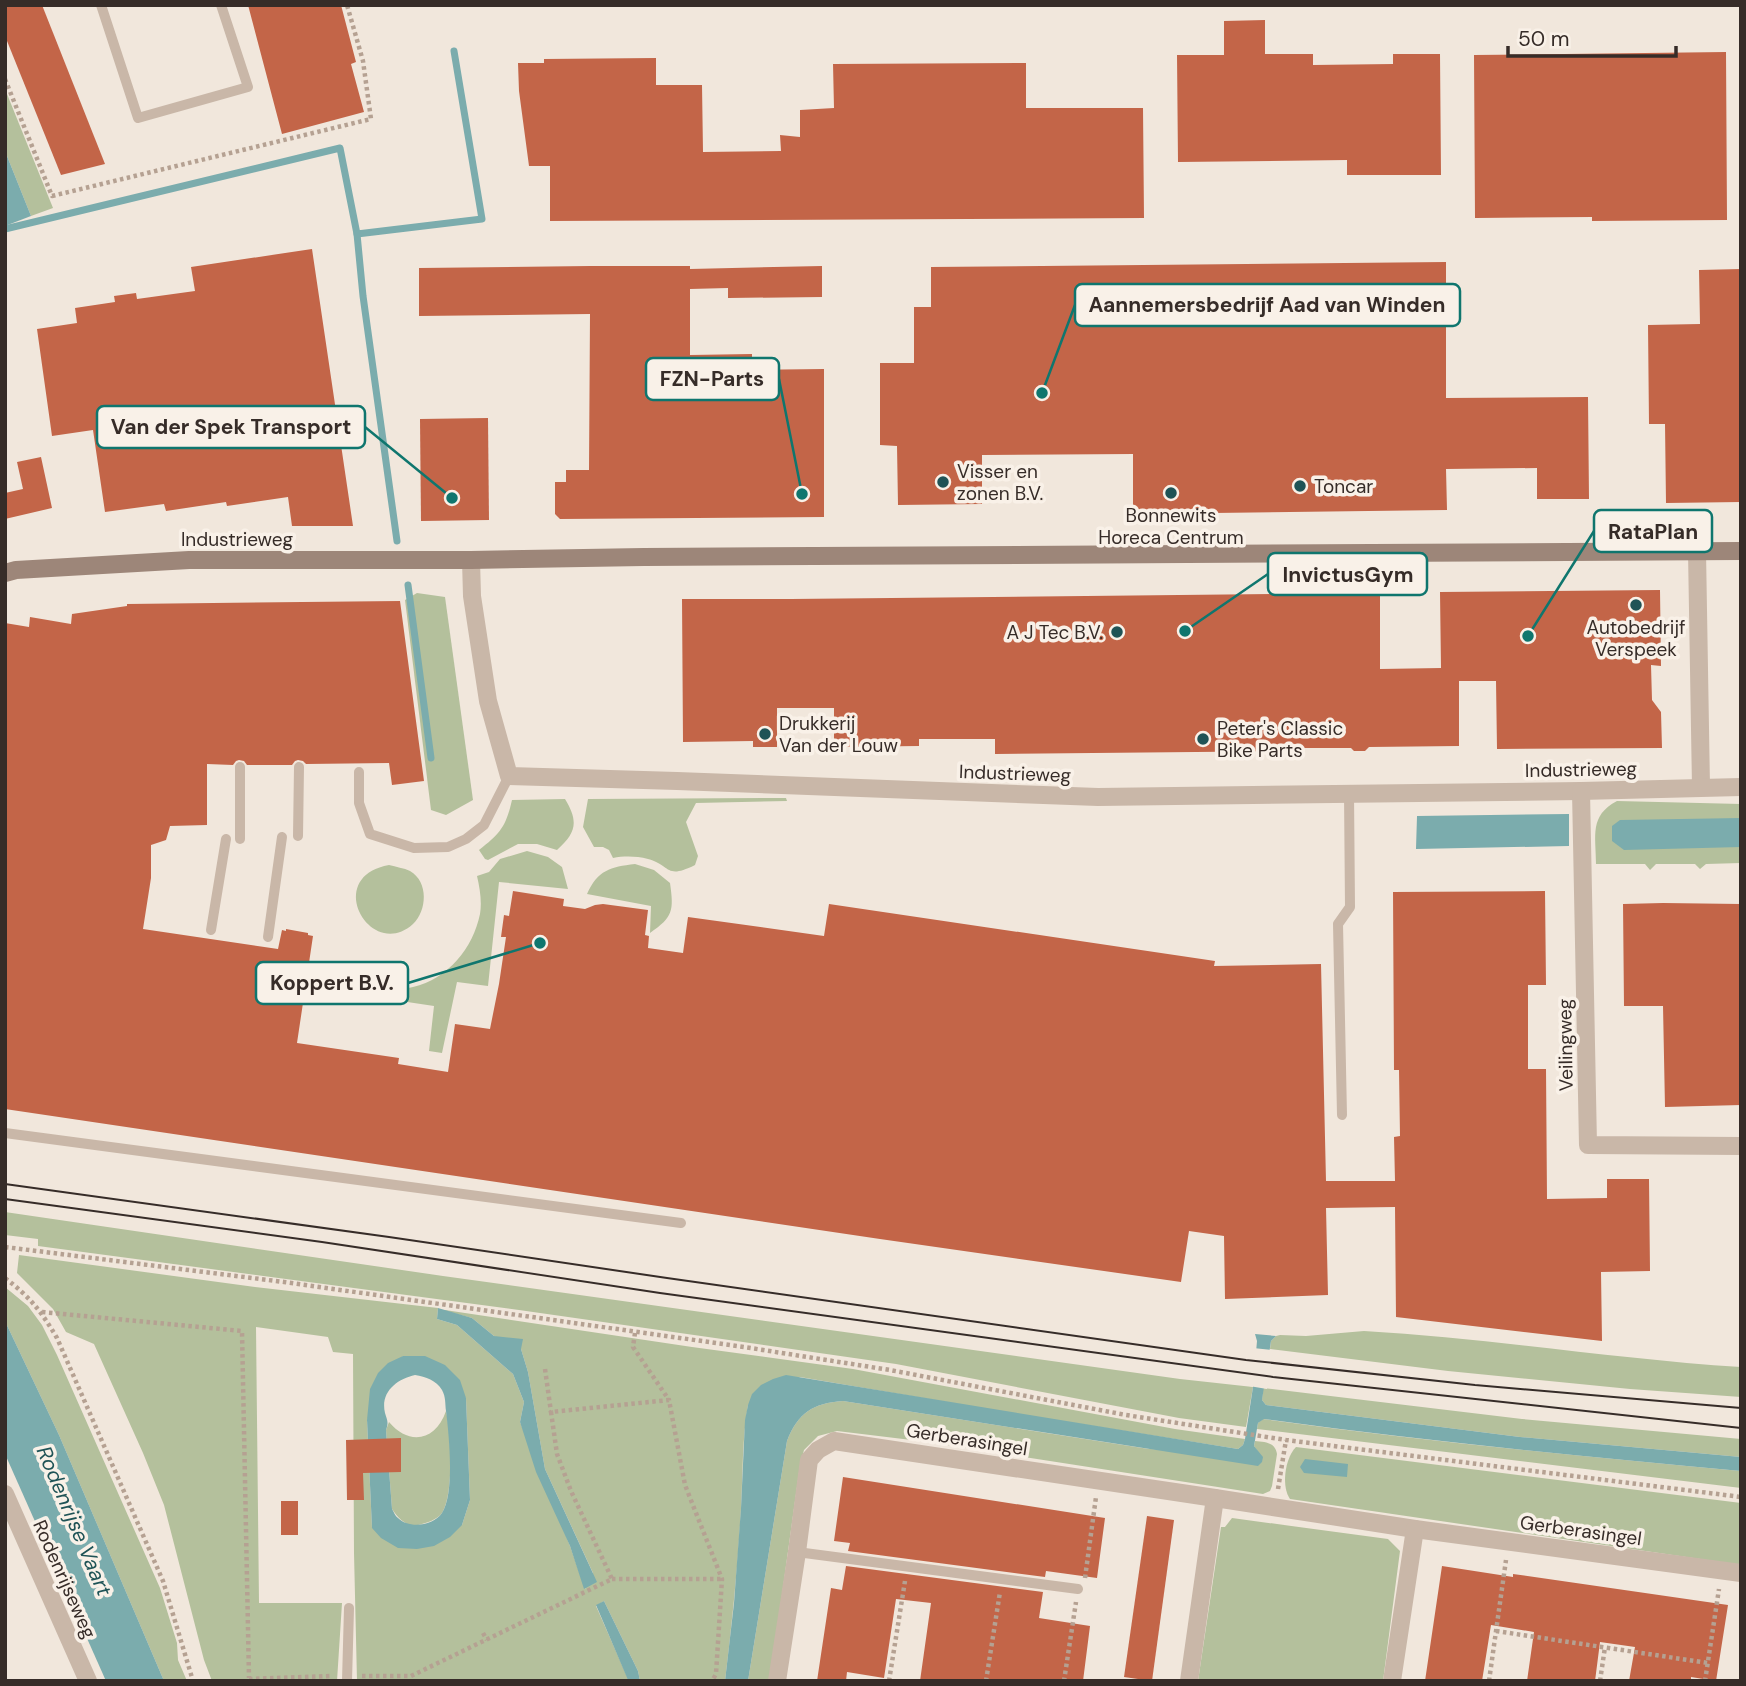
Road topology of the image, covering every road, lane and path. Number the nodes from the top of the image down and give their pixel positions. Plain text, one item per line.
1 (101, 5) edge
2 (221, 5) edge
3 (346, 5) edge
4 (5, 79) edge
5 (1697, 551) junction
6 (1741, 551) edge
7 (471, 560) junction
8 (5, 573) edge
9 (240, 767) dead end
10 (299, 767) dead end
11 (359, 772) dead end
12 (509, 776) junction
13 (1701, 787) junction
14 (1741, 787) edge
15 (1581, 791) junction
16 (1349, 793) junction
17 (298, 836) dead end
18 (282, 837) dead end
19 (226, 839) dead end
20 (240, 839) dead end
21 (211, 930) dead end
22 (268, 937) dead end
23 (1342, 1115) dead end
24 (5, 1133) edge
25 (1741, 1146) edge
26 (681, 1223) dead end
27 (5, 1247) edge
28 (5, 1278) edge
29 (42, 1312) junction
30 (635, 1333) junction
31 (545, 1369) dead end
32 (669, 1400) junction
33 (551, 1412) junction
34 (1286, 1440) junction
35 (5, 1494) edge
36 (1096, 1497) dead end
37 (1215, 1497) junction
38 (1741, 1497) edge
39 (1275, 1508) junction
40 (10, 1516) edge
41 (1415, 1529) junction
42 (1509, 1542) junction
43 (797, 1552) junction
44 (907, 1566) junction
45 (1722, 1570) junction
46 (1741, 1573) edge
47 (612, 1579) junction
48 (722, 1579) junction
49 (1002, 1579) junction
50 (1078, 1590) junction
51 (349, 1608) dead end
52 (1496, 1631) junction
53 (484, 1633) dead end
54 (487, 1640) junction
55 (1605, 1647) junction
56 (1708, 1663) junction
57 (347, 1678) edge
58 (248, 1680) edge
59 (88, 1681) edge
60 (193, 1681) edge
61 (712, 1681) edge
62 (777, 1681) edge
63 (889, 1681) edge
64 (986, 1681) edge
65 (1064, 1681) edge
66 (1189, 1681) edge
67 (1392, 1681) edge
68 (1489, 1681) edge
69 (1600, 1681) edge
70 (1705, 1681) edge

1 - 2 lane
3 - 4 path
5 - 6 street, Industrieweg
5 - 7 street, Industrieweg
5 - 13 street
7 - 8 street, Industrieweg
7 - 12 street
9 - 20 lane
10 - 17 lane
11 - 12 lane
12 - 16 street, Industrieweg
13 - 14 street, Industrieweg
13 - 15 street, Industrieweg
15 - 16 street, Industrieweg
15 - 25 street, Veilingweg
16 - 23 lane
18 - 22 lane
19 - 21 lane
24 - 26 lane
27 - 30 path
28 - 29 path
29 - 58 path
29 - 60 path
30 - 32 path
30 - 34 path
31 - 33 path
32 - 33 path
32 - 48 path
33 - 47 path
34 - 38 path
34 - 39 path
35 - 40 street, Rodenrijseweg
36 - 50 path
37 - 39 street, Gerberasingel
37 - 43 street, Gerberasingel
37 - 66 street
39 - 41 street, Gerberasingel
40 - 59 street, Rodenrijseweg
41 - 42 street, Gerberasingel
41 - 67 street
42 - 45 street, Gerberasingel
42 - 52 path
43 - 44 lane
43 - 62 street, Gerberasingel
44 - 49 lane
44 - 63 path
45 - 46 street, Gerberasingel
45 - 56 path
47 - 48 path
47 - 54 path
48 - 61 path
49 - 50 lane
49 - 64 path
50 - 65 path
51 - 57 lane
52 - 55 path
52 - 68 path
53 - 54 path
54 - 57 path
55 - 56 path
55 - 69 path
56 - 70 path
57 - 58 path

